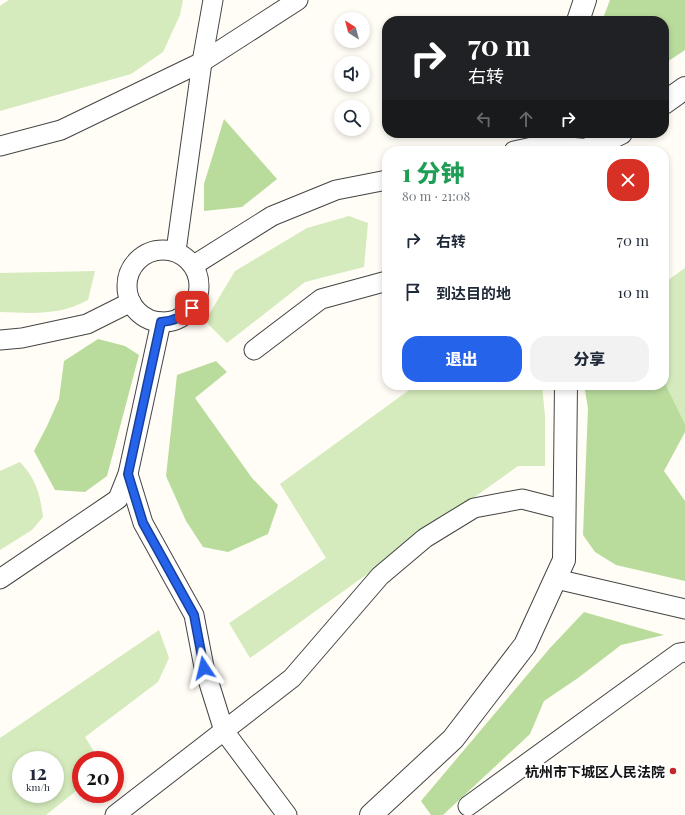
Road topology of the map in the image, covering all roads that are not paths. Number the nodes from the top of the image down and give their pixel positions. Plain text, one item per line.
1 (213, 0) edge
2 (298, 0) edge
3 (586, 0) edge
4 (580, 16) edge
5 (202, 62) junction
6 (685, 88) edge
7 (669, 99) edge
8 (611, 138) edge
9 (538, 143) edge
10 (0, 146) edge
11 (559, 146) edge
12 (594, 146) edge
13 (382, 181) edge
14 (176, 251) junction
15 (194, 265) junction
16 (382, 282) edge
17 (131, 302) junction
18 (161, 322) junction
19 (0, 340) edge
20 (254, 350) dead end
21 (566, 390) edge
22 (128, 474) junction
23 (565, 510) junction
24 (0, 579) edge
25 (556, 579) junction
26 (685, 609) edge
27 (685, 652) edge
28 (224, 731) junction
29 (468, 806) dead end
30 (115, 815) edge
31 (287, 815) edge
32 (371, 815) edge

1 - 5 lane
2 - 5 lane
3 - 4 street
5 - 10 lane
5 - 14 lane
6 - 7 street
8 - 12 street
9 - 11 street
13 - 15 lane
14 - 15 lane
14 - 17 lane
15 - 18 lane
16 - 20 lane
17 - 18 lane
17 - 19 lane
18 - 22 lane
21 - 23 street
22 - 24 lane
22 - 28 lane
23 - 25 street
23 - 28 lane
25 - 26 lane
25 - 32 street
27 - 29 lane
28 - 30 lane
28 - 31 lane

